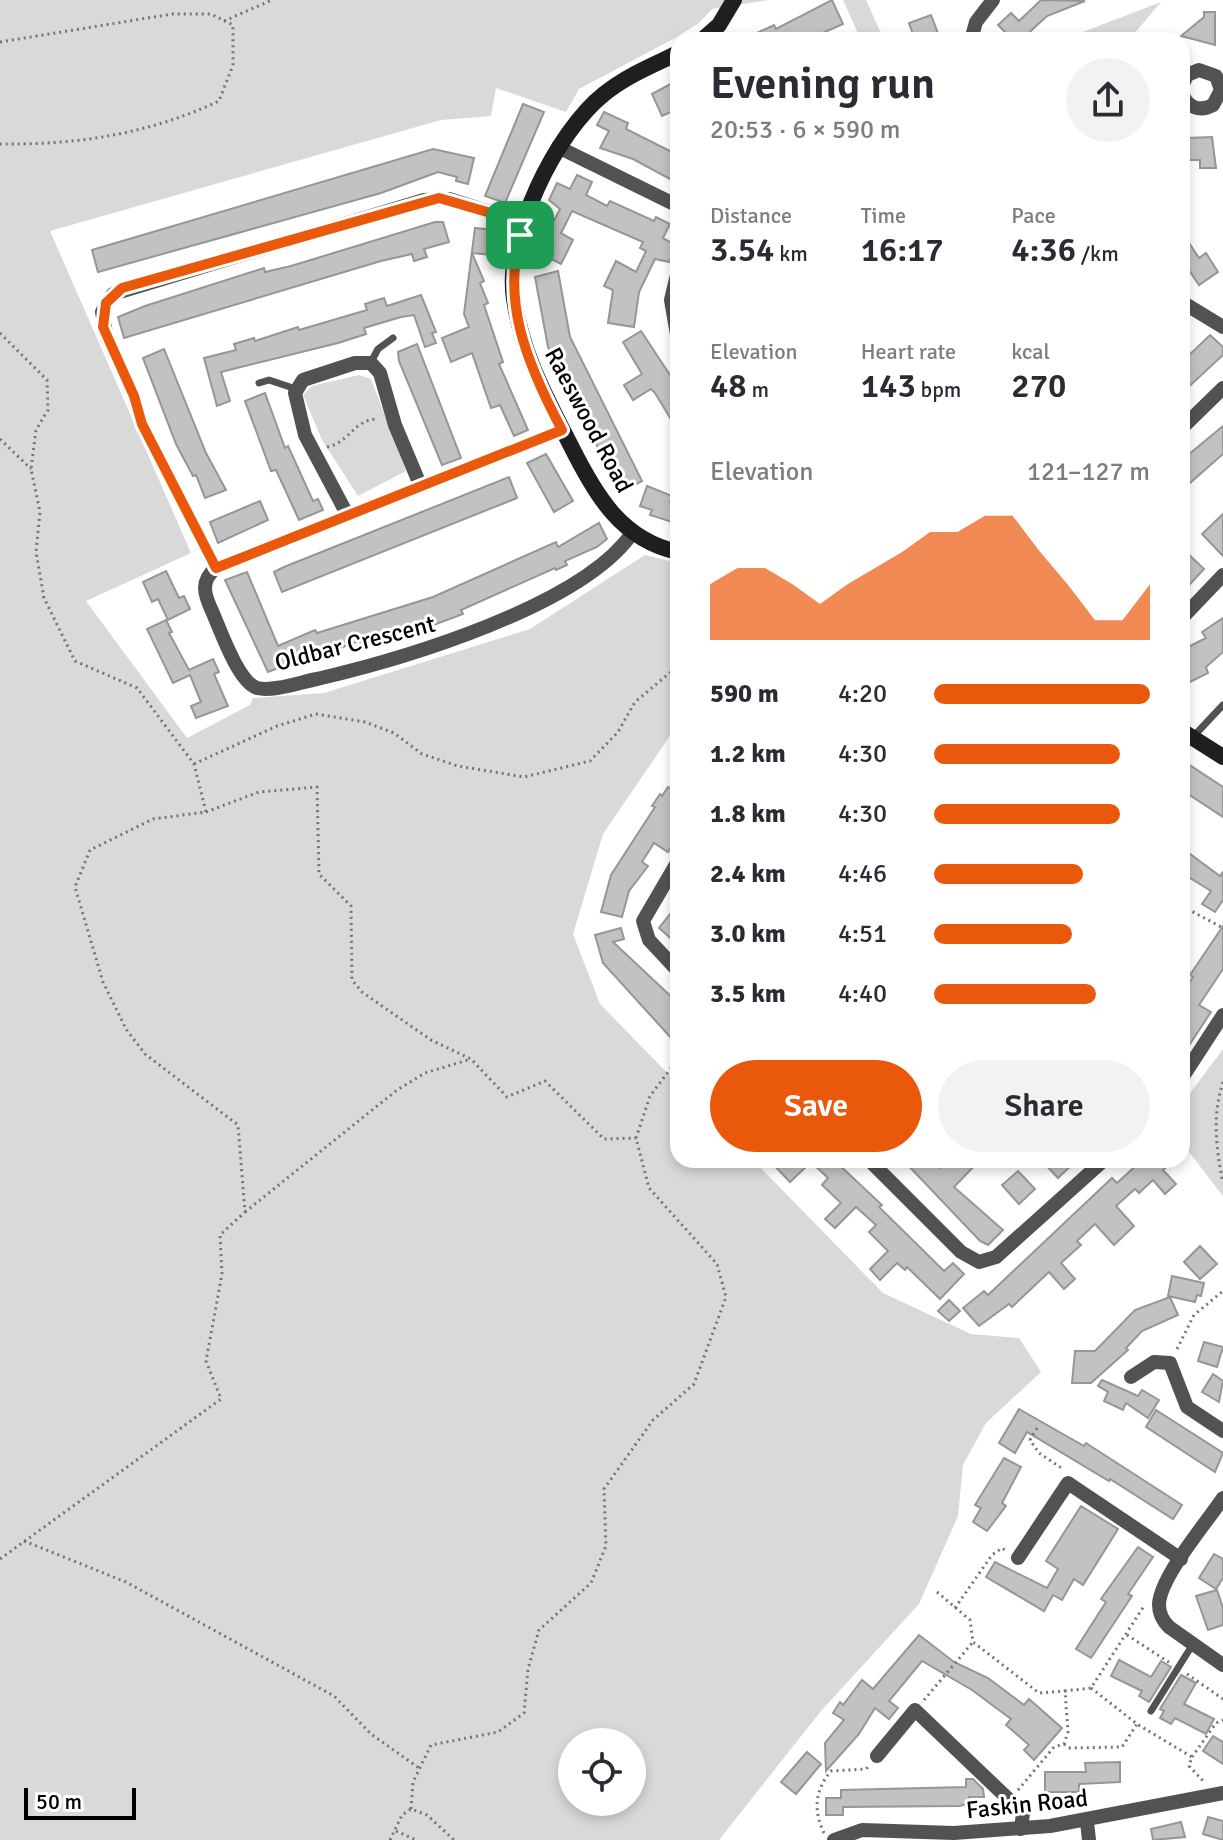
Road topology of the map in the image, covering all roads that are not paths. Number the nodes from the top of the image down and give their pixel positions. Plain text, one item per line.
1 (734, 0) edge
2 (993, 0) edge
3 (711, 32) edge
4 (973, 32) edge
5 (670, 57) edge
6 (1190, 75) edge
7 (1190, 105) edge
8 (1218, 109) edge
9 (558, 147) junction
10 (670, 202) edge
11 (525, 223) junction
12 (1190, 307) edge
13 (1223, 327) edge
14 (393, 338) dead end
15 (371, 363) junction
16 (259, 383) dead end
17 (1223, 388) edge
18 (296, 389) junction
19 (1190, 420) edge
20 (562, 430) junction
21 (421, 487) junction
22 (348, 516) junction
23 (633, 532) junction
24 (670, 550) edge
25 (216, 568) junction
26 (1223, 575) edge
27 (1190, 608) edge
28 (1223, 705) edge
29 (1190, 732) edge
30 (1190, 736) edge
31 (1223, 757) edge
32 (670, 875) edge
33 (670, 962) edge
34 (1223, 1015) edge
35 (1190, 1066) edge
36 (877, 1168) edge
37 (1095, 1168) edge
38 (1131, 1377) dead end
39 (1223, 1431) edge
40 (1223, 1498) edge
41 (1018, 1558) road end
42 (1181, 1559) junction
43 (1193, 1644) junction
44 (1223, 1665) edge
45 (1151, 1711) dead end
46 (877, 1756) road end
47 (1219, 1793) edge
48 (1087, 1822) junction
49 (1021, 1829) junction
50 (863, 1835) edge
51 (955, 1836) edge
52 (834, 1840) edge
53 (1089, 1840) edge

1 - 3 street
2 - 4 street
5 - 9 street, Raeswood Road
6 - 8 street
7 - 8 street
9 - 10 street
9 - 11 street, Raeswood Road
11 - 20 street, Raeswood Road
11 - 25 street
12 - 13 street
14 - 15 lane
15 - 18 street
15 - 21 street
16 - 18 lane
17 - 19 street
18 - 22 street
20 - 21 street
20 - 23 street, Raeswood Road
21 - 22 street
22 - 25 street
23 - 24 street, Raeswood Road
23 - 25 street, Oldbar Crescent
26 - 27 street
28 - 29 lane
30 - 31 street
32 - 33 street
34 - 35 street
36 - 37 street
38 - 39 street
40 - 42 street
41 - 42 street
42 - 43 street
43 - 44 street
43 - 45 lane
46 - 49 street
47 - 48 street, Faskin Road
48 - 49 street, Faskin Road
48 - 53 street
49 - 51 street, Faskin Road
50 - 51 street, Faskin Road
50 - 52 street, Faskin Road

